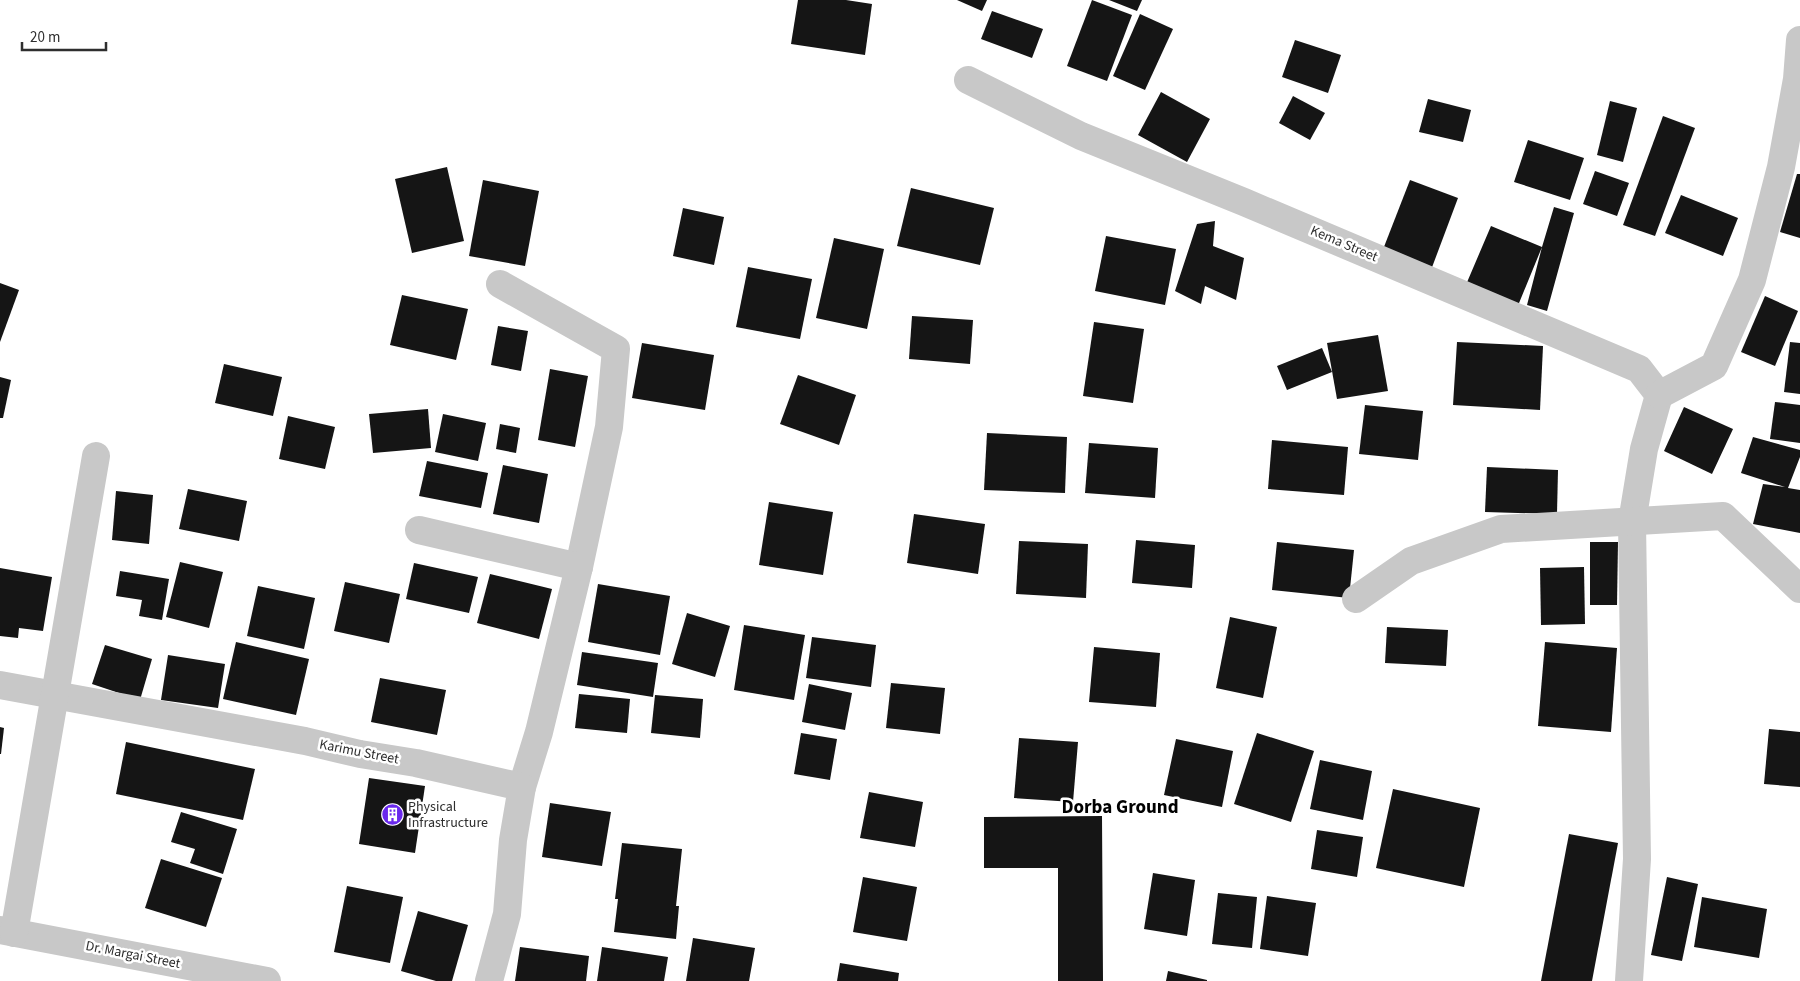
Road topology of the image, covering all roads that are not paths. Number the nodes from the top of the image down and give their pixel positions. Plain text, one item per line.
1 (1800, 40) edge
2 (968, 80) dead end
3 (500, 284) dead end
4 (1659, 395) junction
5 (96, 456) dead end
6 (1632, 522) junction
7 (419, 530) dead end
8 (578, 567) junction
9 (1800, 589) edge
10 (1356, 599) dead end
11 (0, 685) edge
12 (54, 694) junction
13 (522, 787) junction
14 (7, 931) edge
15 (267, 981) edge
16 (490, 981) edge
17 (1629, 981) edge

1 - 4 street
2 - 4 street, Kema Street
3 - 8 street
4 - 6 street
5 - 12 street
6 - 9 street
6 - 10 street
6 - 17 street
7 - 8 street
8 - 13 street
11 - 12 street, Karimu Street
12 - 13 street, Karimu Street
12 - 14 street
13 - 16 street
14 - 15 street, Dr. Margai Street

